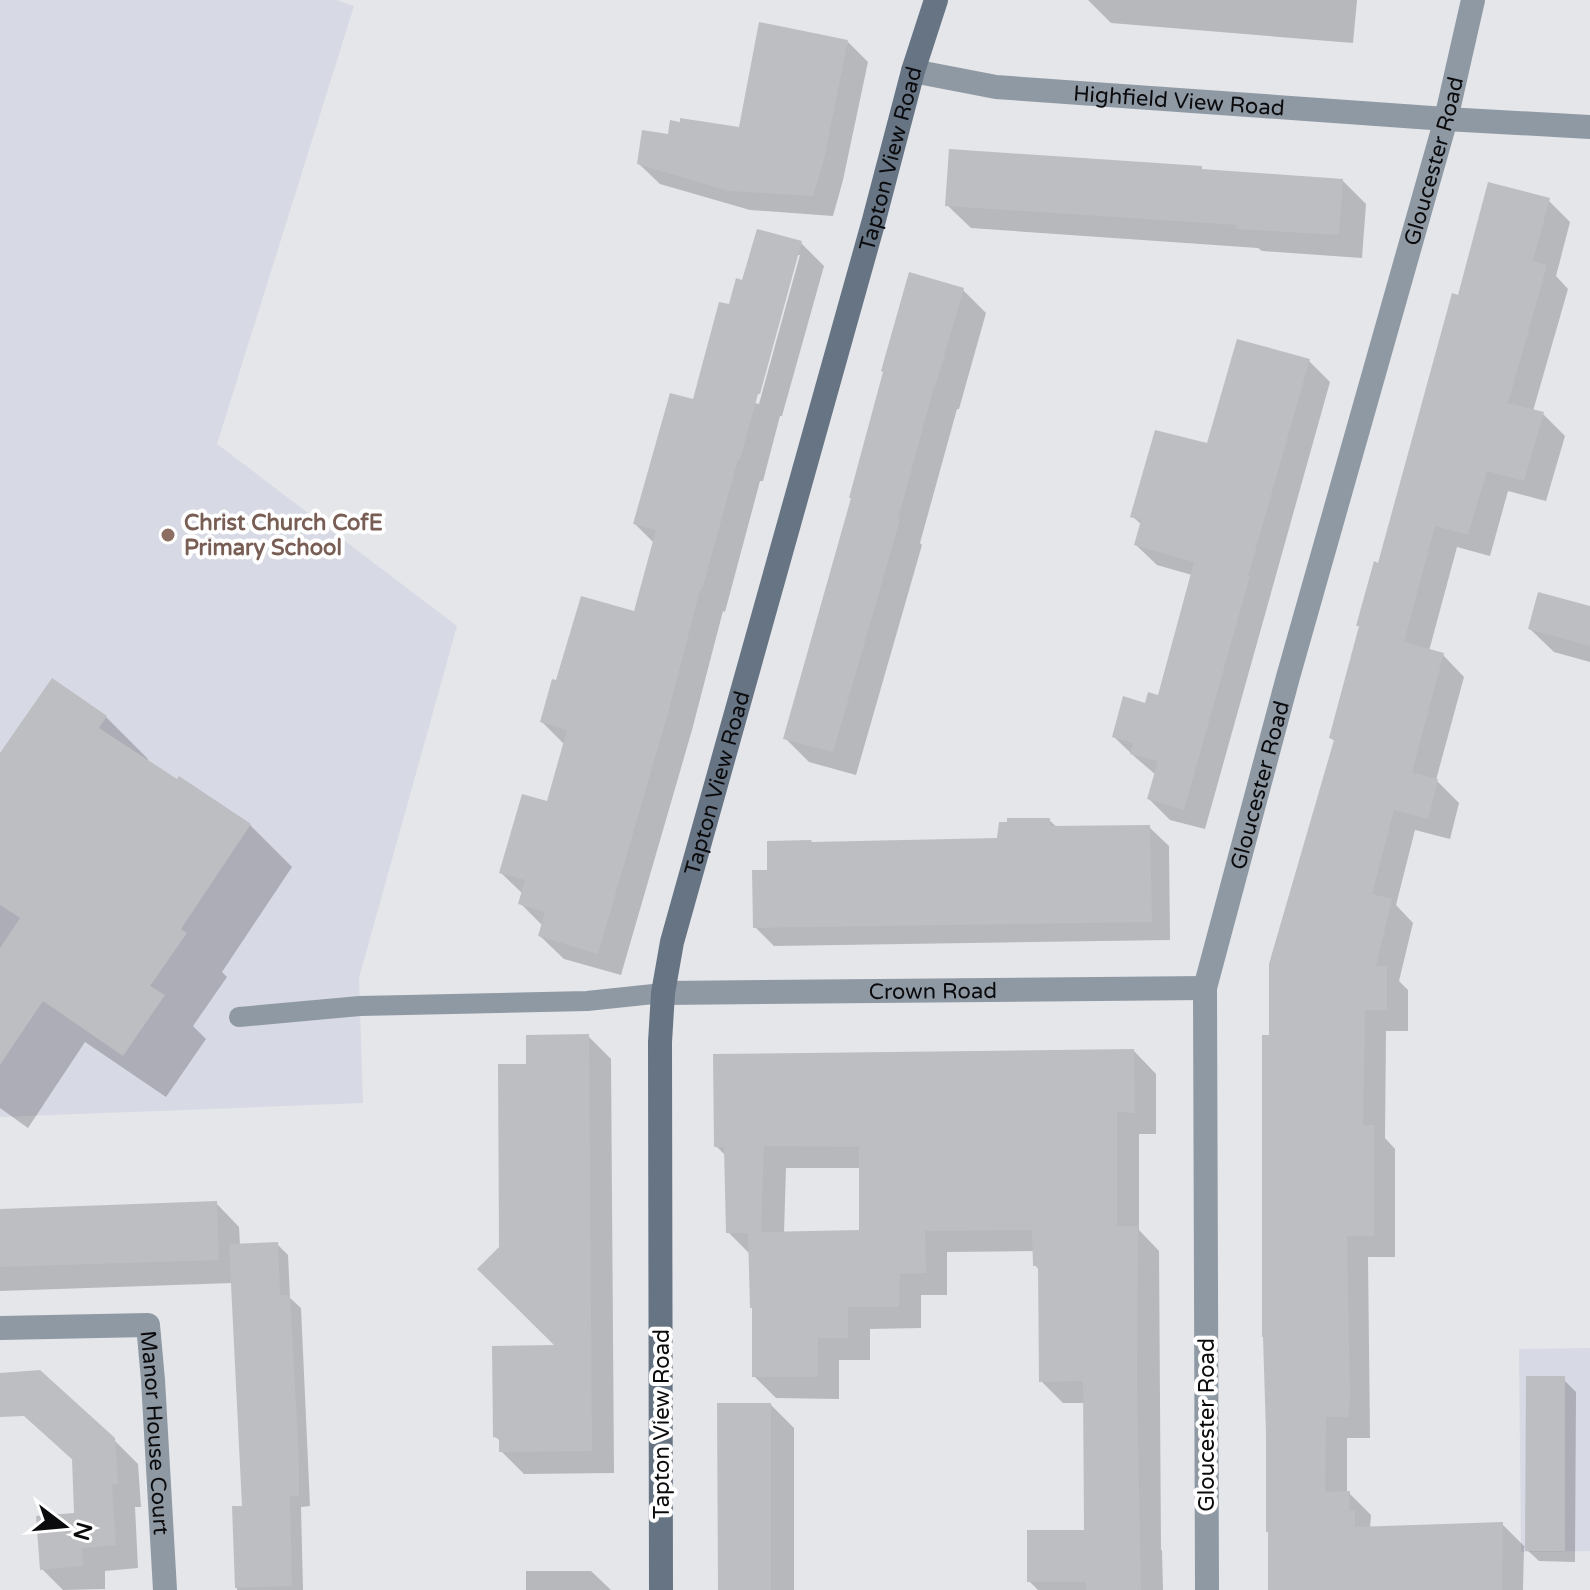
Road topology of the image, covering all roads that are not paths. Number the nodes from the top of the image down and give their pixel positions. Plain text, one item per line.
1 (936, 0) edge
2 (1473, 0) edge
3 (913, 71) junction
4 (1446, 119) junction
5 (1590, 127) edge
6 (1205, 988) junction
7 (663, 993) junction
8 (239, 1017) dead end
9 (0, 1328) edge
10 (165, 1590) edge
11 (661, 1590) edge
12 (1207, 1590) edge

1 - 3 street, Tapton View Road
2 - 4 street, Gloucester Road
3 - 4 street, Highfield View Road
3 - 7 street, Tapton View Road
4 - 5 street, Highfield View Road
4 - 6 street, Gloucester Road
6 - 7 street, Crown Road
6 - 12 street, Gloucester Road
7 - 8 lane
7 - 11 street, Tapton View Road
9 - 10 street, Manor House Court

